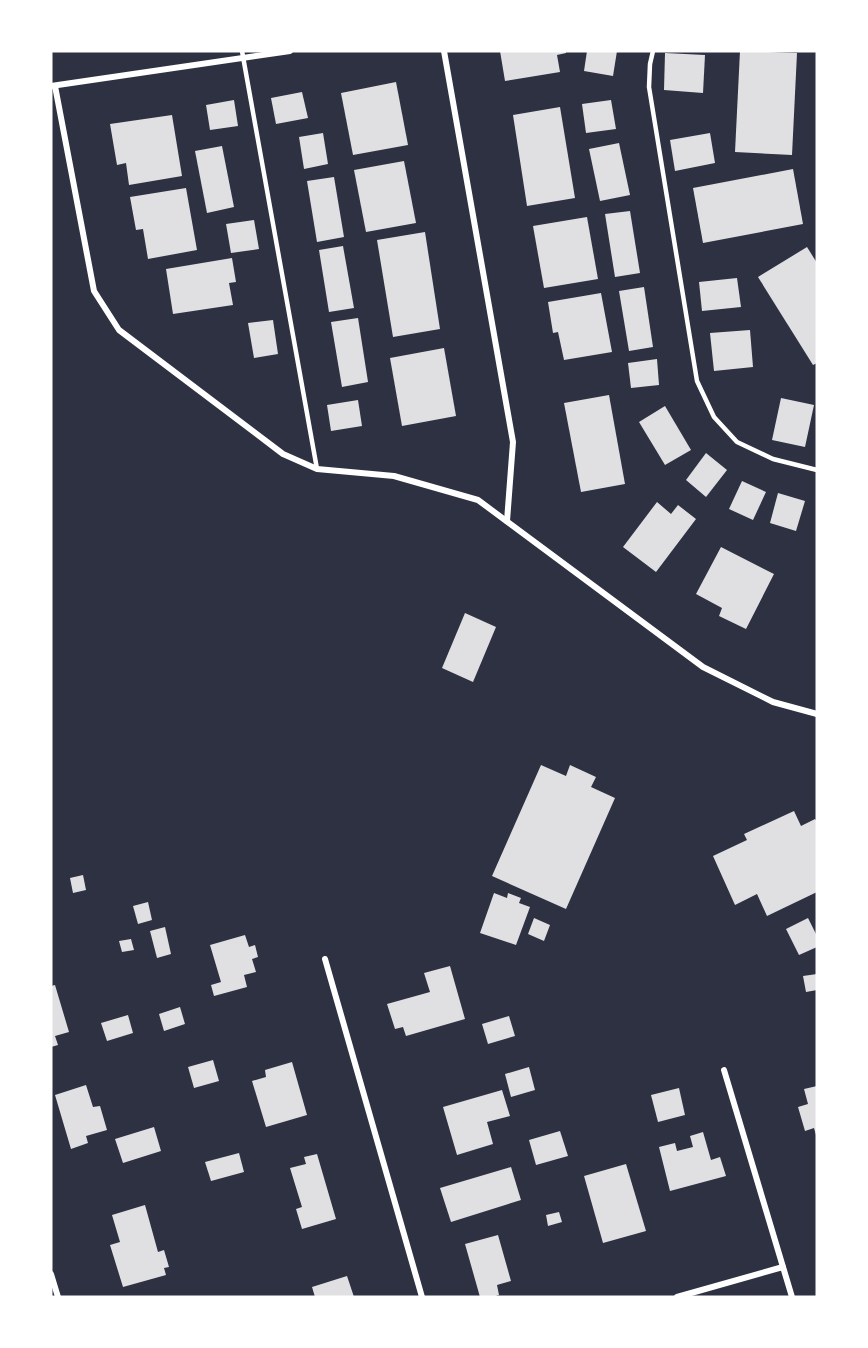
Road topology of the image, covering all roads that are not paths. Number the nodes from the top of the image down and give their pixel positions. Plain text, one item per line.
1 (290, 51) edge
2 (444, 51) edge
3 (653, 51) edge
4 (243, 54) edge
5 (53, 86) edge
6 (316, 470) junction
7 (817, 470) edge
8 (507, 521) junction
9 (817, 714) edge
10 (325, 959) dead end
11 (724, 1070) dead end
12 (783, 1267) junction
13 (51, 1274) edge
14 (58, 1297) edge
15 (422, 1297) edge
16 (677, 1297) edge
17 (792, 1297) edge

1 - 4 street
2 - 8 street
3 - 7 lane
4 - 5 street
4 - 6 lane
5 - 6 street
6 - 8 street
8 - 9 street
10 - 15 street
11 - 12 street
12 - 16 street
12 - 17 street
13 - 14 street

